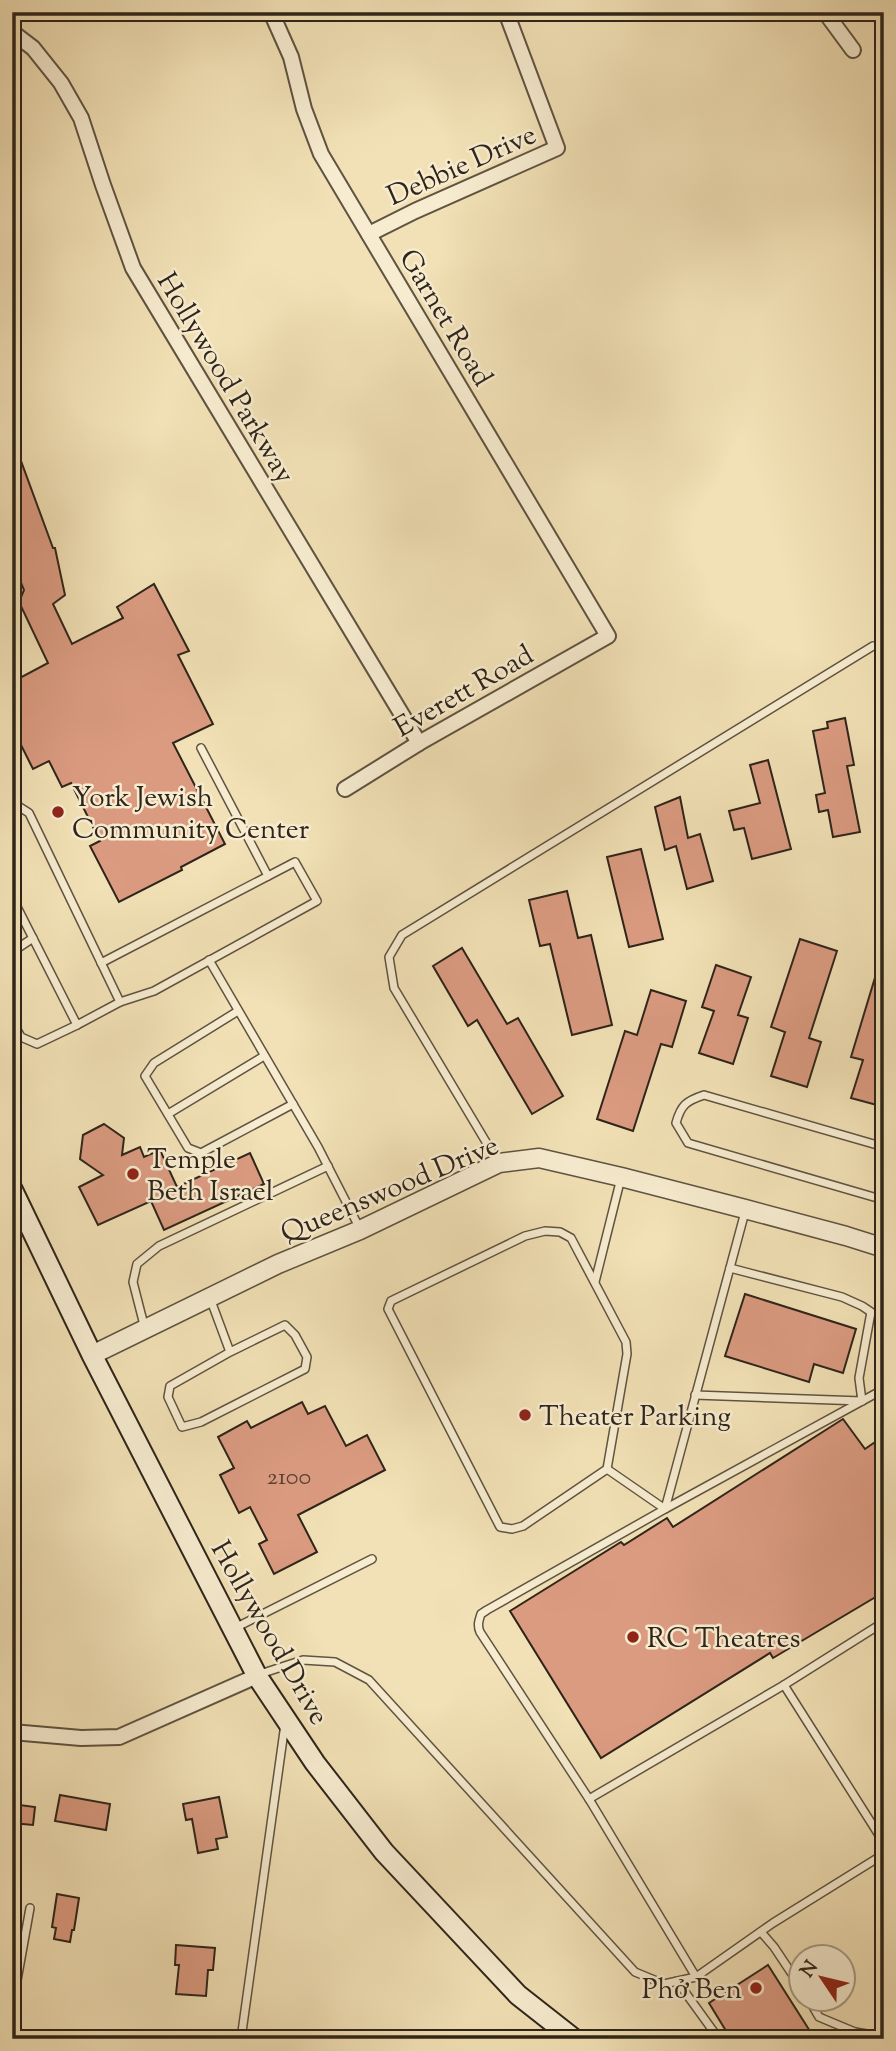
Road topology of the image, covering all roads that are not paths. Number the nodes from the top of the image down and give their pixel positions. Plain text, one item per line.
1 (271, 12) edge
2 (506, 12) edge
3 (825, 12) edge
4 (12, 32) edge
5 (853, 50) dead end
6 (369, 234) junction
7 (608, 636) joint
8 (873, 646) dead end
9 (419, 743) junction
10 (201, 748) dead end
11 (345, 789) dead end
12 (12, 806) edge
13 (268, 876) junction
14 (12, 898) edge
15 (33, 938) junction
16 (12, 952) edge
17 (209, 960) junction
18 (101, 963) junction
19 (120, 1002) junction
20 (238, 1011) junction
21 (12, 1021) edge
22 (76, 1025) junction
23 (264, 1056) junction
24 (293, 1104) junction
25 (168, 1114) junction
26 (884, 1147) edge
27 (499, 1163) junction
28 (328, 1166) junction
29 (621, 1177) junction
30 (12, 1189) edge
31 (884, 1199) edge
32 (746, 1209) junction
33 (360, 1230) junction
34 (884, 1248) edge
35 (730, 1268) junction
36 (595, 1283) junction
37 (210, 1297) junction
38 (145, 1329) junction
39 (230, 1352) junction
40 (92, 1355) junction
41 (884, 1389) edge
42 (695, 1395) junction
43 (862, 1401) junction
44 (607, 1469) junction
45 (665, 1509) junction
46 (372, 1559) dead end
47 (884, 1622) edge
48 (233, 1629) junction
49 (257, 1675) junction
50 (784, 1685) junction
51 (286, 1720) junction
52 (12, 1732) edge
53 (589, 1799) junction
54 (884, 1843) edge
55 (884, 1854) edge
56 (30, 1908) dead end
57 (761, 1932) junction
58 (788, 1968) edge
59 (695, 1977) junction
60 (677, 1981) junction
61 (12, 2008) edge
62 (816, 2012) edge
63 (884, 2037) edge
64 (241, 2039) edge
65 (574, 2039) edge
66 (719, 2039) edge

1 - 6 street, Garnet Road
2 - 6 street, Debbie Drive
3 - 5 street
4 - 9 street, Hollywood Parkway
6 - 7 street, Garnet Road
7 - 9 street, Everett Road
8 - 27 lane
9 - 11 street, Everett Road
10 - 13 lane
12 - 18 lane
13 - 17 lane
13 - 18 lane
14 - 15 lane
15 - 16 lane
15 - 22 lane
17 - 19 lane
17 - 20 lane
18 - 19 lane
19 - 22 lane
20 - 23 lane
20 - 25 lane
21 - 22 lane
23 - 24 lane
23 - 25 lane
24 - 25 lane
24 - 28 lane
26 - 31 lane
27 - 29 street, Queenswood Drive
27 - 33 street, Queenswood Drive
28 - 33 lane
28 - 38 lane
29 - 32 street, Queenswood Drive
29 - 36 lane
30 - 40 main road, Hollywood Drive
32 - 34 street, Queenswood Drive
32 - 35 lane
33 - 37 street, Queenswood Drive
35 - 42 lane
35 - 43 lane
36 - 44 lane
36 - 44 lane
37 - 38 street, Queenswood Drive
37 - 39 lane
38 - 40 street, Queenswood Drive
39 - 39 lane
40 - 48 main road, Hollywood Drive
41 - 43 lane
42 - 43 lane
42 - 45 lane
43 - 45 lane
44 - 45 lane
45 - 53 lane
46 - 48 lane
47 - 50 lane
48 - 49 main road, Hollywood Drive
49 - 51 main road, Hollywood Drive
49 - 52 street
49 - 60 lane
50 - 53 lane
50 - 54 lane
51 - 64 lane
51 - 65 main road, Hollywood Drive
53 - 59 lane
55 - 57 lane
56 - 61 lane
57 - 58 lane
57 - 59 lane
59 - 60 lane
60 - 66 lane
62 - 63 lane

